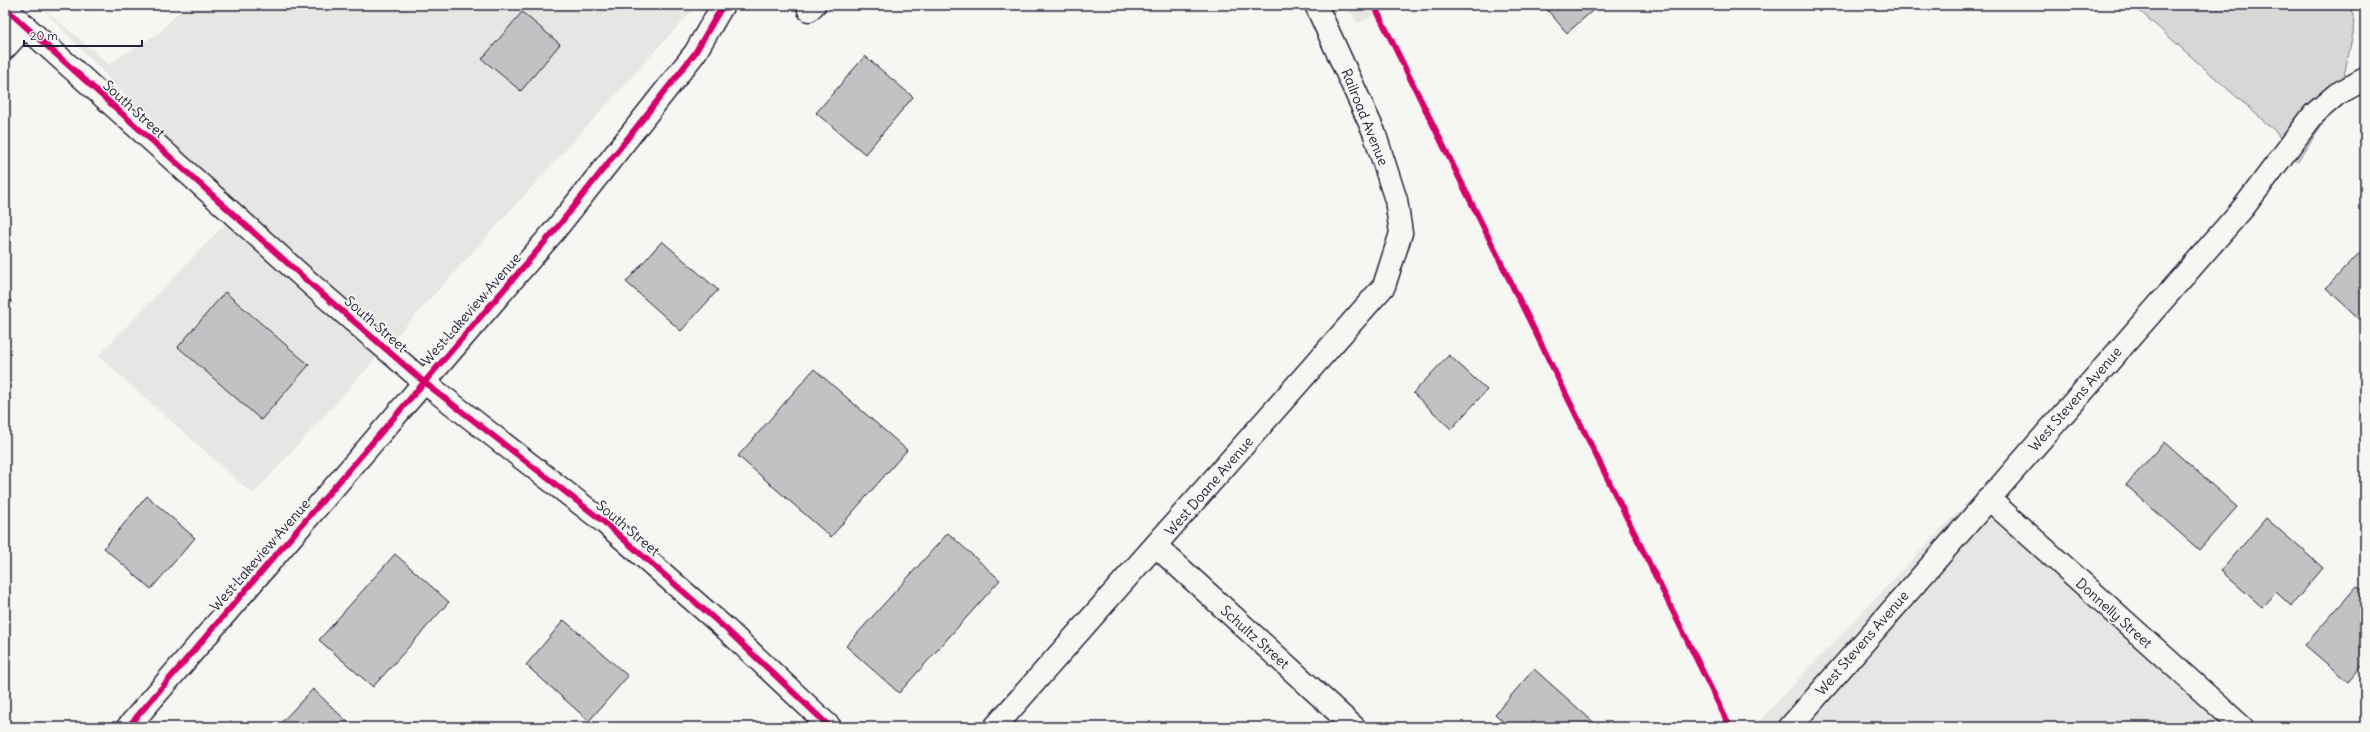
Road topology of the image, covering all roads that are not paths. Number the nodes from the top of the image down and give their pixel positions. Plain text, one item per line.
1 (723, 5) edge
2 (1316, 5) edge
3 (5, 8) edge
4 (25, 26) junction
5 (5, 48) edge
6 (2365, 79) edge
7 (1401, 233) joint
8 (424, 382) junction
9 (1988, 498) junction
10 (1156, 546) junction
11 (128, 727) edge
12 (830, 727) edge
13 (995, 727) edge
14 (1354, 727) edge
15 (1790, 727) edge
16 (2242, 727) edge

1 - 8 street, West Lakeview Avenue
2 - 7 street, Railroad Avenue
3 - 4 street, South Street
4 - 5 street
4 - 8 street, South Street
6 - 9 street, West Stevens Avenue
7 - 10 street, West Doane Avenue
8 - 11 street, West Lakeview Avenue
8 - 12 street, South Street
9 - 15 street, West Stevens Avenue
9 - 16 street, Donnelly Street
10 - 13 street, West Doane Avenue
10 - 14 street, Schultz Street

